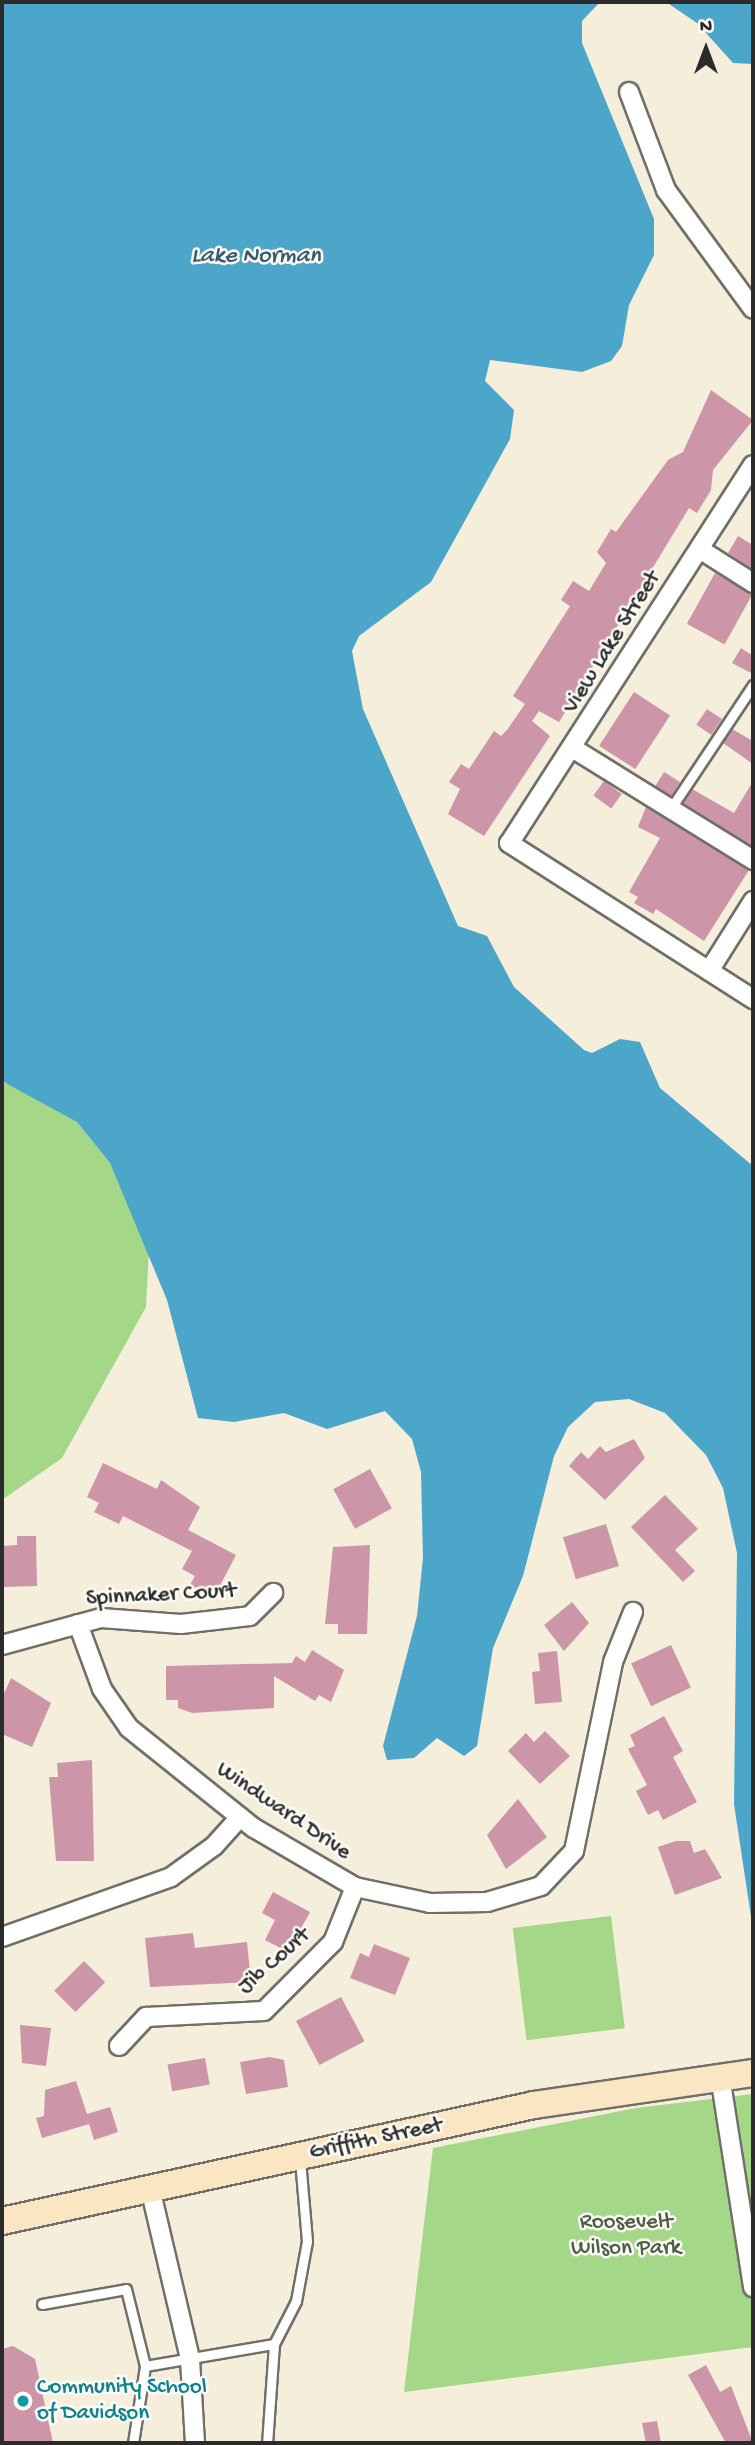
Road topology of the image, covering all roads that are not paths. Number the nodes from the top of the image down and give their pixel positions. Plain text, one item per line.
1 (629, 92) dead end
2 (753, 309) edge
3 (753, 465) edge
4 (701, 550) junction
5 (753, 583) edge
6 (753, 685) edge
7 (574, 749) junction
8 (671, 808) junction
9 (753, 860) edge
10 (753, 901) edge
11 (709, 971) junction
12 (753, 999) edge
13 (273, 1594) dead end
14 (633, 1612) dead end
15 (78, 1624) junction
16 (2, 1645) edge
17 (240, 1816) junction
18 (355, 1887) junction
19 (2, 1937) edge
20 (119, 2046) dead end
21 (753, 2073) edge
22 (720, 2076) junction
23 (299, 2156) junction
24 (150, 2188) junction
25 (2, 2221) edge
26 (753, 2287) edge
27 (43, 2304) dead end
28 (274, 2344) junction
29 (190, 2359) junction
30 (145, 2366) junction
31 (133, 2443) edge
32 (195, 2443) edge
33 (267, 2443) edge

1 - 2 street
3 - 4 street, View Lake Street
4 - 5 street
4 - 7 street, View Lake Street
6 - 8 lane
7 - 8 street
7 - 11 street, View Lake Street
8 - 9 street
10 - 11 street
11 - 12 street
13 - 15 street, Spinnaker Court
14 - 18 street, Windward Drive
15 - 16 street, Spinnaker Court
15 - 17 street, Windward Drive
17 - 18 street, Windward Drive
17 - 19 street
18 - 20 street, Jib Court
21 - 22 main road, Griffith Street
22 - 23 main road, Griffith Street
22 - 26 street
23 - 24 main road, Griffith Street
23 - 28 lane
24 - 25 main road, Griffith Street
24 - 29 street
27 - 30 lane
28 - 29 lane
28 - 33 lane
29 - 30 lane
29 - 32 street
30 - 31 lane

